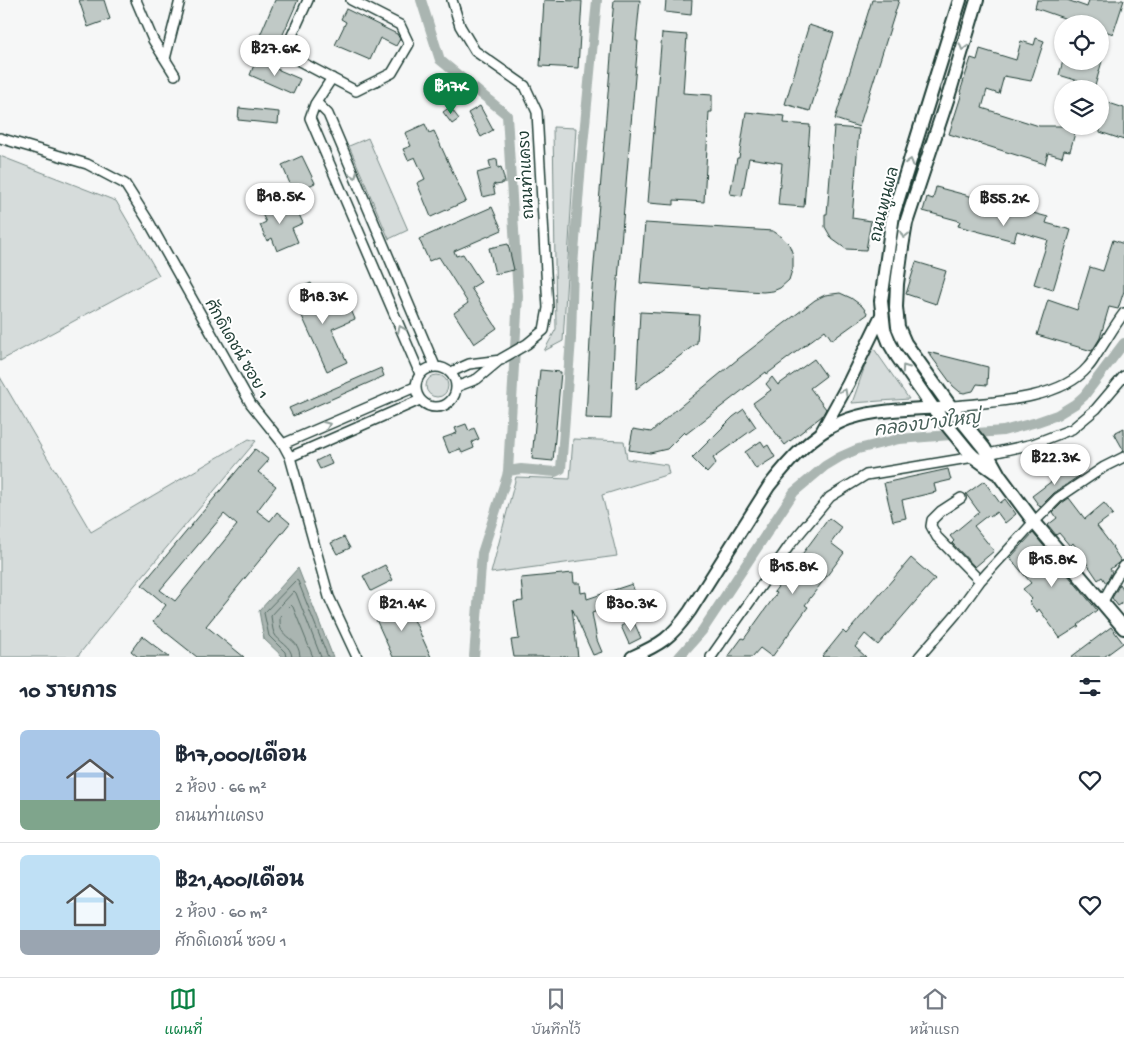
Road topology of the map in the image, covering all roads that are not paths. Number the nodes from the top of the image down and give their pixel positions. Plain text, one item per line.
1 (136, 0) edge
2 (180, 0) edge
3 (308, 0) edge
4 (350, 0) edge
5 (452, 0) edge
6 (960, 0) edge
7 (977, 0) edge
8 (165, 59) junction
9 (175, 74) dead end
10 (332, 78) junction
11 (315, 104) junction
12 (0, 138) edge
13 (342, 148) junction
14 (326, 155) junction
15 (372, 219) junction
16 (356, 226) junction
17 (402, 288) junction
18 (386, 295) junction
19 (882, 314) junction
20 (1123, 316) edge
21 (501, 360) junction
22 (435, 366) junction
23 (451, 372) junction
24 (420, 374) junction
25 (1124, 376) edge
26 (416, 387) junction
27 (456, 387) junction
28 (420, 400) junction
29 (950, 406) junction
30 (933, 408) junction
31 (820, 435) junction
32 (282, 444) junction
33 (986, 451) junction
34 (972, 454) junction
35 (290, 457) junction
36 (1124, 457) edge
37 (999, 474) junction
38 (961, 498) dead end
39 (1034, 522) junction
40 (1124, 566) edge
41 (980, 581) junction
42 (1102, 603) junction
43 (1124, 628) edge
44 (357, 657) edge
45 (632, 657) edge
46 (711, 657) edge
47 (919, 657) edge

1 - 8 street
2 - 8 street
3 - 10 street
4 - 10 street
5 - 21 street, ถนนท่าแครง
19 -> 6 main road, ถนนพูนผล
7 -> 29 main road, ถนนพูนผล
8 - 9 street
10 - 11 street
11 - 13 street
11 - 14 street
12 - 32 street, ศักดิเดชน์ ซอย 1
13 - 14 street
13 -> 15 street
14 - 16 street
15 - 16 street
15 - 17 street
16 - 18 street
17 - 18 street
17 - 22 street
24 -> 18 street
30 -> 19 main road, ถนนพูนผล
31 -> 19 street
20 - 29 street
21 - 23 street, ถนนท่าแครง
21 - 27 street, ถนนท่าแครง
22 - 23 street
22 - 24 street
23 - 27 street
24 - 26 street
25 - 33 street
26 - 28 street
32 -> 26 street
27 - 28 street
28 - 35 street
29 - 30 street
29 - 33 main road, ถนนพูนผล
30 - 31 street
30 - 34 main road, ถนนพูนผล
31 - 45 street
32 - 35 street, ศักดิเดชน์ ซอย 1
33 - 37 main road, ถนนพูนผล
34 - 37 main road, ถนนพูนผล
34 - 46 street
35 - 44 street, ศักดิเดชน์ ซอย 1
36 - 39 street
37 - 39 main road
38 - 41 street
39 - 41 street
39 - 42 main road
40 - 42 street
41 - 47 street
42 - 43 main road

